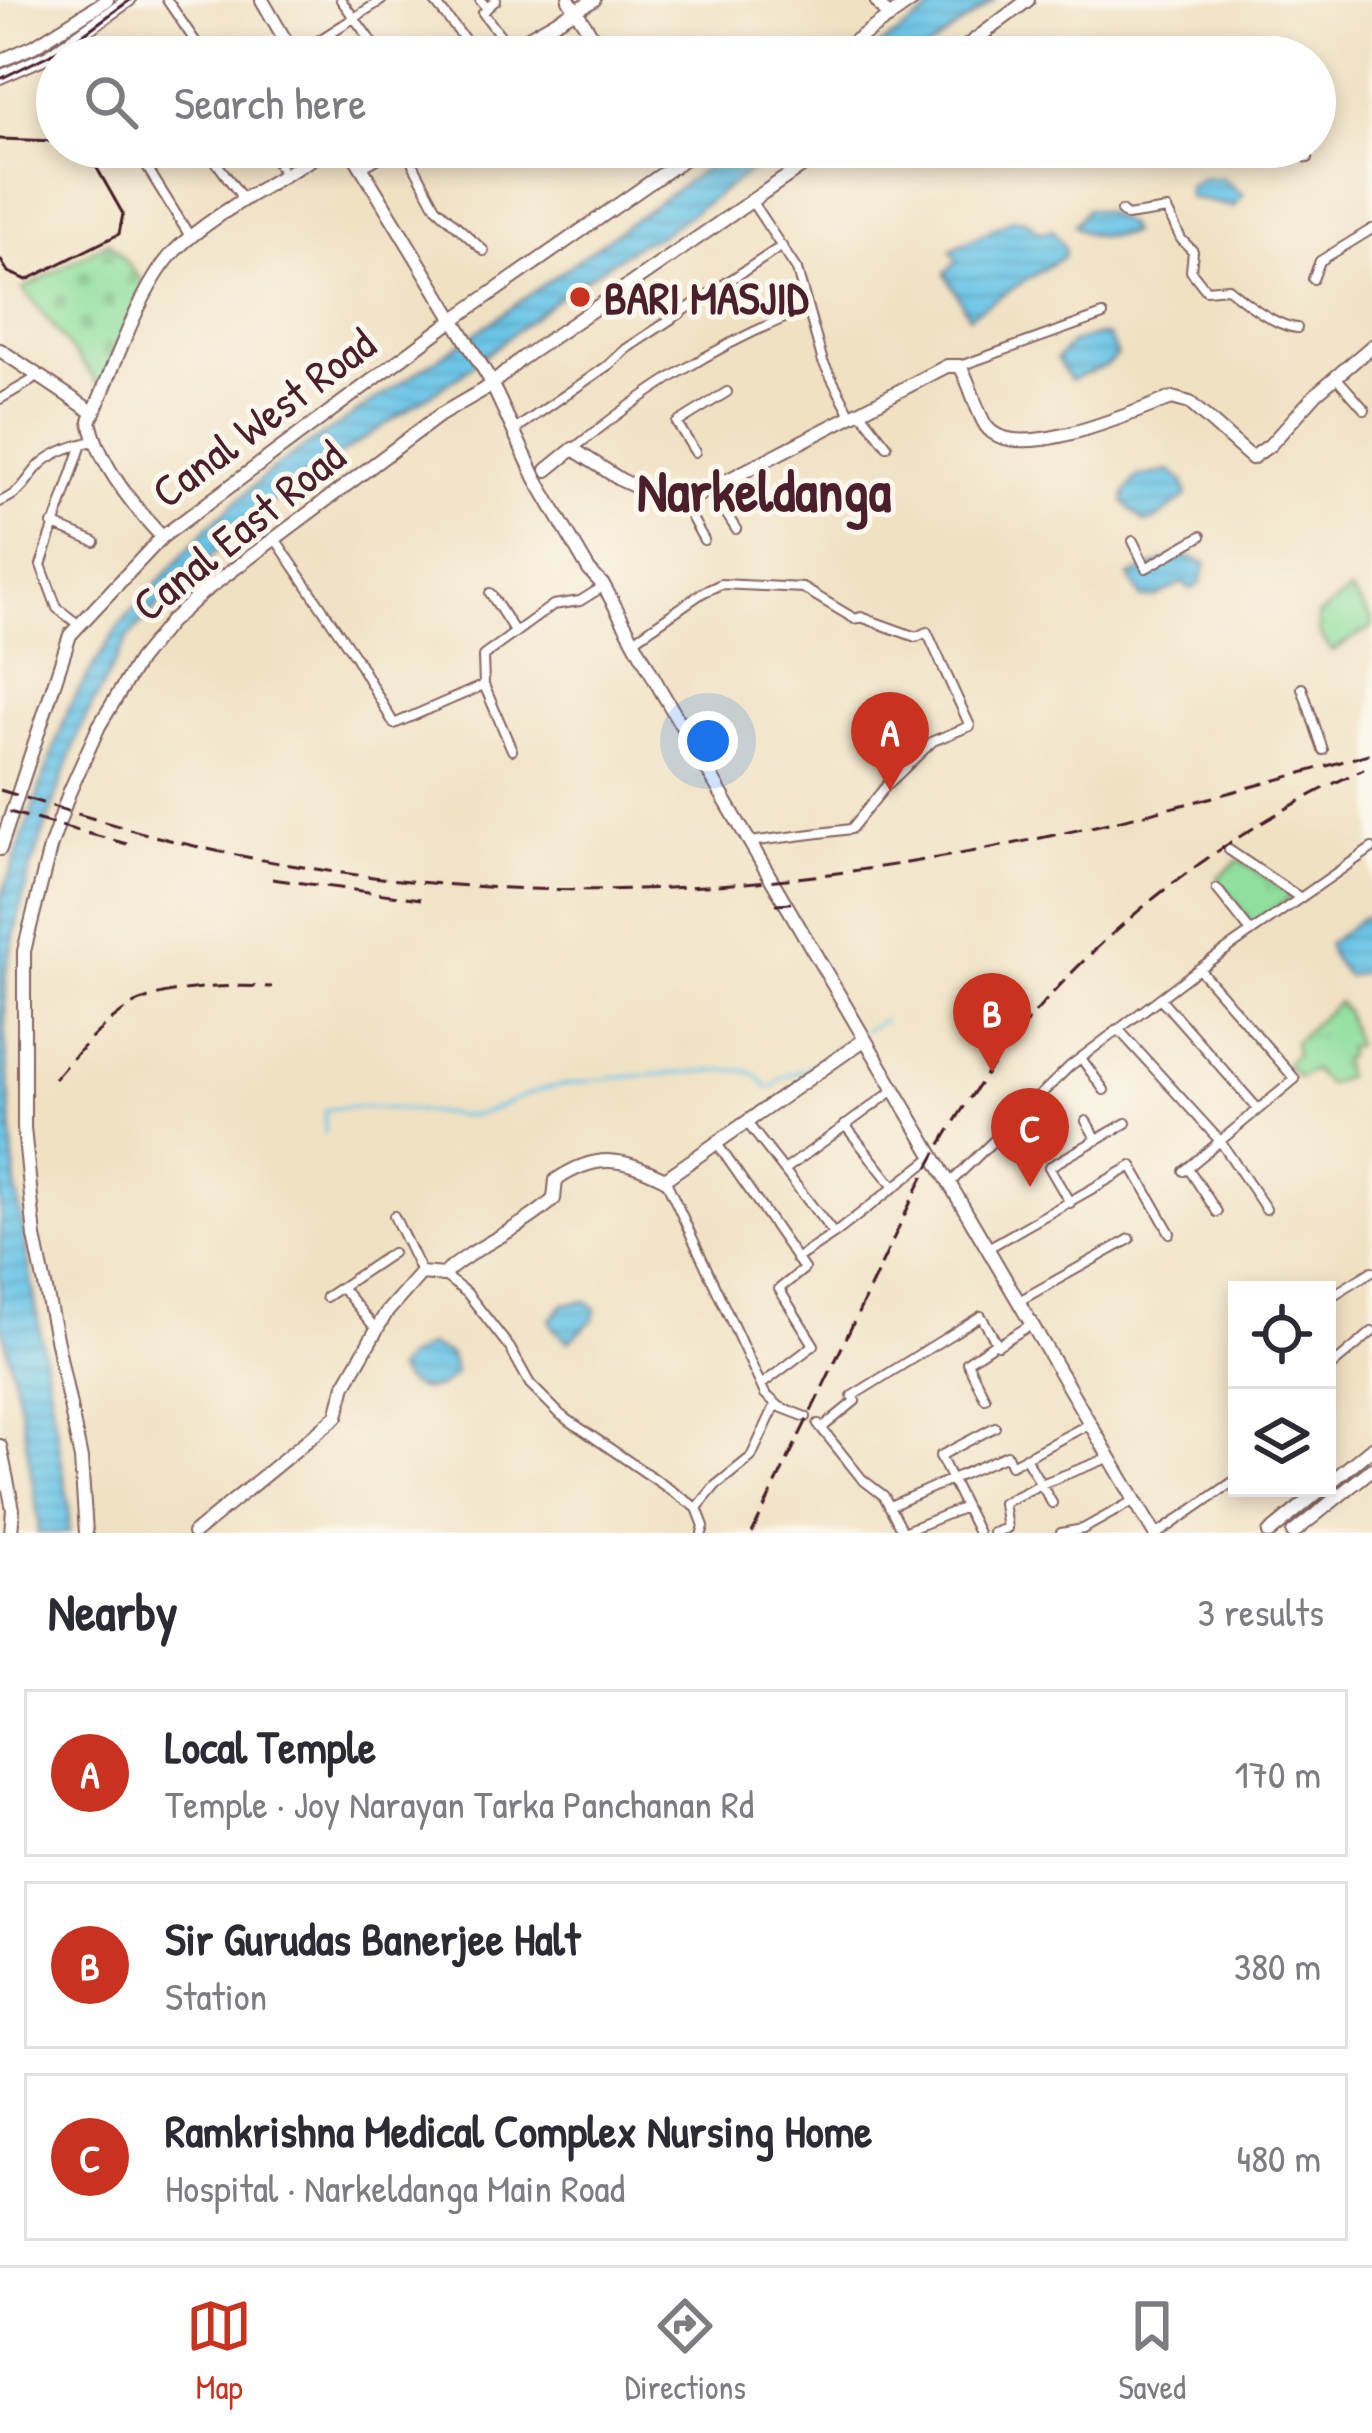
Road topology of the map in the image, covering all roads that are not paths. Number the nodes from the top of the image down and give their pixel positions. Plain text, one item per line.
1 (107, 0) edge
2 (130, 0) edge
3 (167, 0) edge
4 (262, 0) edge
5 (341, 0) edge
6 (382, 0) edge
7 (433, 0) edge
8 (496, 0) edge
9 (594, 0) edge
10 (876, 0) edge
11 (913, 0) edge
12 (1028, 0) edge
13 (484, 4) edge
14 (572, 5) edge
15 (889, 18) junction
16 (354, 19) junction
17 (50, 36) edge
18 (78, 36) edge
19 (192, 36) edge
20 (283, 36) edge
21 (327, 36) edge
22 (367, 36) edge
23 (462, 36) edge
24 (501, 36) edge
25 (527, 36) edge
26 (592, 36) edge
27 (863, 36) edge
28 (980, 36) edge
29 (36, 45) edge
30 (0, 61) edge
31 (36, 61) edge
32 (0, 77) edge
33 (147, 168) edge
34 (221, 168) edge
35 (281, 168) edge
36 (298, 168) edge
37 (364, 168) edge
38 (413, 168) edge
39 (673, 168) edge
40 (800, 168) edge
41 (286, 175) junction
42 (245, 201) junction
43 (752, 202) junction
44 (1120, 211) dead end
45 (1372, 229) edge
46 (191, 238) junction
47 (782, 246) junction
48 (484, 251) dead end
49 (1313, 279) dead end
50 (807, 309) junction
51 (1103, 315) dead end
52 (456, 325) junction
53 (1297, 328) dead end
54 (1372, 346) edge
55 (0, 350) edge
56 (960, 366) junction
57 (38, 377) junction
58 (1336, 377) junction
59 (489, 382) junction
60 (727, 392) dead end
61 (0, 399) edge
62 (1365, 410) dead end
63 (94, 413) junction
64 (855, 413) junction
65 (513, 431) junction
66 (88, 442) junction
67 (887, 446) dead end
68 (573, 449) junction
69 (695, 452) dead end
70 (547, 470) dead end
71 (710, 489) junction
72 (0, 502) edge
73 (683, 503) junction
74 (52, 524) junction
75 (736, 529) dead end
76 (1202, 536) dead end
77 (162, 537) junction
78 (276, 540) junction
79 (704, 540) dead end
80 (1133, 541) dead end
81 (95, 542) dead end
82 (604, 586) junction
83 (490, 593) dead end
84 (79, 625) junction
85 (515, 632) junction
86 (634, 640) junction
87 (484, 685) junction
88 (1302, 688) dead end
89 (512, 750) dead end
90 (1322, 750) dead end
91 (749, 842) junction
92 (1372, 848) edge
93 (0, 850) edge
94 (1229, 850) dead end
95 (1217, 889) dead end
96 (1299, 897) junction
97 (1251, 932) junction
98 (1199, 969) junction
99 (1160, 998) junction
100 (1119, 1030) junction
101 (865, 1040) junction
102 (1081, 1058) junction
103 (894, 1090) junction
104 (1104, 1090) dead end
105 (1258, 1109) junction
106 (1086, 1121) dead end
107 (1126, 1123) dead end
108 (748, 1124) junction
109 (845, 1125) junction
110 (1097, 1139) junction
111 (1220, 1142) junction
112 (718, 1145) junction
113 (933, 1157) junction
114 (786, 1169) junction
115 (665, 1179) junction
116 (950, 1183) junction
117 (893, 1186) junction
118 (1070, 1203) junction
119 (1266, 1209) dead end
120 (1217, 1212) dead end
121 (394, 1216) dead end
122 (1170, 1233) dead end
123 (834, 1234) junction
124 (1130, 1238) dead end
125 (988, 1248) junction
126 (392, 1253) dead end
127 (796, 1259) junction
128 (1372, 1271) edge
129 (421, 1273) junction
130 (443, 1275) junction
131 (340, 1287) junction
132 (1336, 1293) edge
133 (326, 1297) dead end
134 (1019, 1300) junction
135 (1033, 1323) junction
136 (376, 1329) junction
137 (1372, 1332) edge
138 (997, 1342) junction
139 (1336, 1362) edge
140 (761, 1385) junction
141 (985, 1398) dead end
142 (776, 1403) junction
143 (806, 1417) dead end
144 (1092, 1422) junction
145 (995, 1427) dead end
146 (0, 1446) edge
147 (1372, 1448) edge
148 (1024, 1457) junction
149 (1112, 1457) junction
150 (1372, 1469) edge
151 (1336, 1477) edge
152 (952, 1479) junction
153 (1041, 1484) junction
154 (1228, 1485) edge
155 (1312, 1497) edge
156 (1136, 1499) junction
157 (1052, 1502) dead end
158 (1306, 1502) junction
159 (890, 1506) junction
160 (965, 1507) junction
161 (697, 1508) junction
162 (1316, 1514) junction
163 (903, 1532) edge
164 (10, 1533) edge
165 (86, 1533) edge
166 (194, 1533) edge
167 (702, 1533) edge
168 (978, 1533) edge
169 (992, 1533) edge
170 (1061, 1533) edge
171 (1156, 1533) edge
172 (1269, 1533) edge
173 (1293, 1533) edge

1 - 17 main road
2 - 18 main road
3 - 19 street
4 - 20 main road
5 - 16 street
6 - 16 street
7 - 23 street
8 - 13 street
9 - 14 main road
10 - 15 main road
11 - 15 main road
12 - 28 main road
13 - 24 street
14 - 25 main road
14 - 26 main road
15 - 27 main road
16 - 21 street
16 - 22 street
29 - 30 main road
31 - 32 main road
33 - 46 street
34 - 42 street
35 - 41 street
36 - 41 main road
37 - 52 main road
38 - 48 street
39 - 52 main road, Canal West Road
40 - 43 main road, Canal East Road
41 - 42 main road
42 - 46 main road
43 - 47 street
43 - 59 main road, Canal East Road
44 - 53 street
45 - 49 street
46 - 63 main road
47 - 50 street
47 - 65 street
50 - 64 street
50 - 68 street
51 - 56 street
52 - 59 main road
52 - 77 main road, Canal West Road
54 - 58 main road
55 - 57 main road
56 - 58 main road
56 - 64 main road
57 - 61 street
57 - 63 main road
58 - 62 street
59 - 65 main road
59 - 78 main road, Canal East Road
60 - 69 street
63 - 66 main road
64 - 67 street
64 - 71 main road
65 - 82 main road
66 - 72 street
66 - 74 street
66 - 77 main road
68 - 70 main road
68 - 73 main road
71 - 73 main road
71 - 75 street
73 - 79 street
74 - 81 street
74 - 84 street
76 - 80 street
77 - 84 main road, Canal West Road
78 - 87 street
78 - 165 main road, Canal East Road
82 - 85 street
82 - 86 main road
83 - 85 street
84 - 93 main road, Canal West Road
85 - 87 street
86 - 91 main road
86 - 91 street
87 - 89 street
88 - 90 street
91 - 101 main road
92 - 96 street
94 - 96 street
95 - 97 street
96 - 97 street
97 - 98 street
98 - 99 street
98 - 105 street
99 - 100 street
99 - 105 street
100 - 102 street
100 - 111 street
101 - 103 main road
101 - 108 main road
102 - 104 street
102 - 116 street
103 - 109 street
103 - 113 main road
105 - 111 street
106 - 110 street
107 - 110 street
108 - 112 main road
108 - 114 street
109 - 114 street
109 - 117 street
110 - 118 street
111 - 119 street
111 - 120 street
112 - 115 main road
112 - 127 street
113 - 116 main road
113 - 117 street
114 - 123 street
115 - 130 main road
115 - 140 street
116 - 125 main road
117 - 123 street
118 - 122 street
118 - 125 street
121 - 129 street
123 - 127 street
124 - 134 street
125 - 134 main road
126 - 131 street
127 - 140 street
128 - 132 street
129 - 130 main road
129 - 136 main road
130 - 161 street
131 - 133 street
131 - 136 street
134 - 135 main road
135 - 138 street
135 - 144 main road
136 - 166 main road
137 - 139 street
138 - 141 street
138 - 159 street
140 - 142 street
142 - 143 street
142 - 161 street
144 - 148 street
144 - 149 main road
145 - 152 street
146 - 164 main road
147 - 151 main road
148 - 152 street
148 - 153 street
149 - 153 street
149 - 156 main road
150 - 162 main road
152 - 159 street
152 - 160 street
153 - 157 street
153 - 169 street
154 - 171 street
155 - 158 main road
156 - 170 street
156 - 171 main road
158 - 162 main road
158 - 172 main road
159 - 163 street
160 - 163 street
160 - 168 street
161 - 167 street
162 - 173 main road

